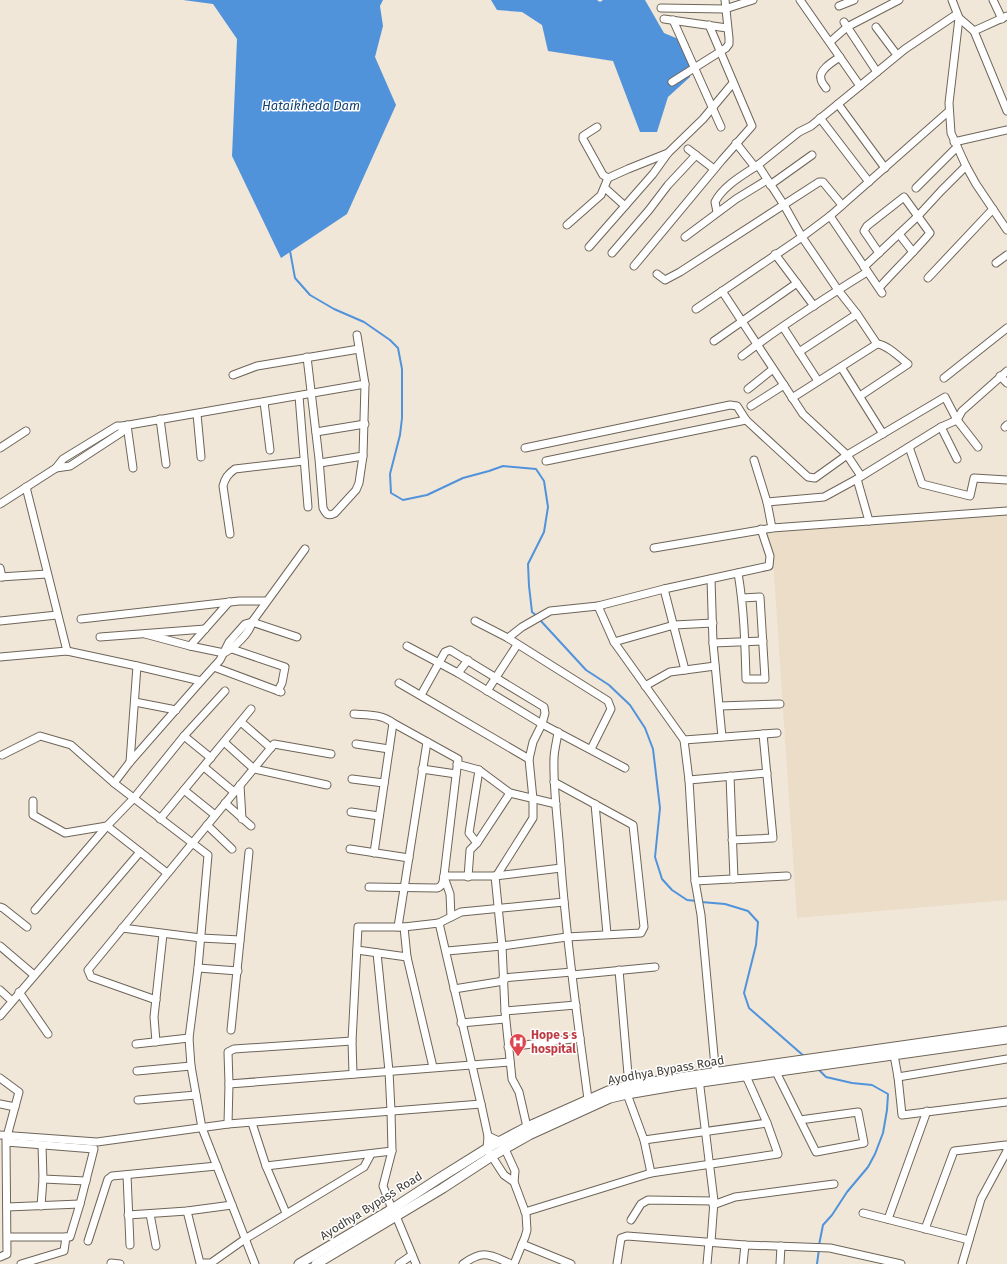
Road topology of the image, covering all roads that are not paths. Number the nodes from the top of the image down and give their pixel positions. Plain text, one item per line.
1 (725, 0) edge
2 (753, 0) edge
3 (800, 0) edge
4 (854, 0) edge
5 (899, 0) edge
6 (952, 0) edge
7 (993, 0) edge
8 (839, 6) dead end
9 (661, 8) dead end
10 (725, 9) junction
11 (958, 16) junction
12 (1004, 18) edge
13 (664, 19) dead end
14 (674, 20) junction
15 (709, 25) junction
16 (846, 25) junction
17 (876, 26) dead end
18 (728, 28) junction
19 (974, 31) junction
20 (830, 42) junction
21 (720, 52) junction
22 (897, 55) junction
23 (840, 57) junction
24 (695, 68) junction
25 (877, 72) junction
26 (672, 82) dead end
27 (733, 84) junction
28 (860, 86) junction
29 (826, 88) dead end
30 (838, 104) junction
31 (712, 108) junction
32 (949, 110) junction
33 (1007, 110) edge
34 (820, 118) junction
35 (721, 127) dead end
36 (598, 128) dead end
37 (1007, 130) edge
38 (736, 144) junction
39 (956, 144) junction
40 (688, 149) dead end
41 (668, 153) junction
42 (696, 155) junction
43 (812, 155) dead end
44 (756, 166) junction
45 (966, 166) junction
46 (885, 168) junction
47 (714, 170) junction
48 (608, 178) junction
49 (869, 182) junction
50 (769, 183) junction
51 (605, 188) junction
52 (916, 188) dead end
53 (784, 205) junction
54 (842, 205) junction
55 (625, 206) junction
56 (993, 209) junction
57 (717, 212) junction
58 (830, 216) junction
59 (918, 216) junction
60 (567, 225) dead end
61 (1007, 230) edge
62 (899, 234) junction
63 (685, 237) dead end
64 (802, 237) junction
65 (589, 247) dead end
66 (913, 252) junction
67 (612, 253) dead end
68 (879, 253) junction
69 (775, 254) junction
70 (1007, 255) edge
71 (996, 263) dead end
72 (634, 266) dead end
73 (866, 269) junction
74 (657, 274) dead end
75 (928, 278) dead end
76 (796, 283) junction
77 (838, 290) junction
78 (722, 291) junction
79 (814, 306) junction
80 (696, 309) dead end
81 (857, 314) junction
82 (743, 321) junction
83 (783, 327) junction
84 (1007, 328) edge
85 (356, 335) dead end
86 (714, 341) dead end
87 (757, 344) junction
88 (877, 344) junction
89 (359, 349) junction
90 (799, 352) junction
91 (742, 356) dead end
92 (308, 357) junction
93 (841, 367) junction
94 (773, 369) junction
95 (1007, 371) edge
96 (234, 375) dead end
97 (1000, 376) junction
98 (944, 378) dead end
99 (818, 381) junction
100 (1007, 383) edge
101 (365, 384) junction
102 (784, 385) junction
103 (748, 389) dead end
104 (312, 394) junction
105 (299, 396) junction
106 (860, 396) junction
107 (792, 398) junction
108 (264, 402) junction
109 (751, 406) dead end
110 (197, 414) junction
111 (160, 419) junction
112 (746, 420) junction
113 (957, 420) junction
114 (365, 424) junction
115 (125, 426) junction
116 (942, 426) junction
117 (26, 431) dead end
118 (316, 432) junction
119 (883, 434) junction
120 (91, 442) junction
121 (909, 447) junction
122 (978, 447) dead end
123 (0, 448) edge
124 (525, 448) dead end
125 (95, 450) junction
126 (270, 450) dead end
127 (846, 455) junction
128 (363, 456) junction
129 (201, 457) dead end
130 (957, 459) dead end
131 (754, 460) dead end
132 (304, 461) junction
133 (546, 461) dead end
134 (320, 463) junction
135 (166, 464) dead end
136 (56, 468) junction
137 (133, 468) dead end
138 (859, 478) junction
139 (1007, 480) edge
140 (26, 487) junction
141 (768, 502) junction
142 (0, 504) edge
143 (308, 507) dead end
144 (1007, 511) edge
145 (869, 521) junction
146 (772, 528) junction
147 (761, 529) junction
148 (230, 534) dead end
149 (654, 548) dead end
150 (305, 549) dead end
151 (0, 568) edge
152 (738, 573) junction
153 (47, 574) junction
154 (1, 577) edge
155 (711, 579) junction
156 (664, 589) junction
157 (742, 598) junction
158 (266, 601) junction
159 (229, 602) junction
160 (598, 606) junction
161 (57, 615) junction
162 (81, 619) dead end
163 (0, 621) edge
164 (475, 621) dead end
165 (252, 622) junction
166 (713, 623) junction
167 (674, 625) junction
168 (206, 629) junction
169 (145, 634) junction
170 (100, 637) dead end
171 (297, 637) dead end
172 (508, 638) junction
173 (763, 641) junction
174 (614, 642) junction
175 (745, 642) junction
176 (714, 643) junction
177 (517, 645) junction
178 (190, 646) junction
179 (407, 646) dead end
180 (232, 649) junction
181 (66, 652) junction
182 (224, 653) junction
183 (0, 657) edge
184 (468, 660) junction
185 (439, 663) junction
186 (137, 666) junction
187 (715, 666) junction
188 (214, 667) junction
189 (685, 670) junction
190 (458, 674) junction
191 (496, 678) junction
192 (200, 681) junction
193 (399, 683) dead end
194 (645, 686) junction
195 (225, 691) dead end
196 (487, 691) junction
197 (421, 695) junction
198 (135, 702) junction
199 (780, 704) dead end
200 (720, 706) junction
201 (251, 709) dead end
202 (176, 710) junction
203 (354, 714) dead end
204 (241, 722) junction
205 (393, 723) junction
206 (542, 724) junction
207 (558, 732) junction
208 (777, 733) dead end
209 (763, 734) junction
210 (184, 736) junction
211 (722, 737) junction
212 (684, 740) junction
213 (224, 742) junction
214 (427, 742) junction
215 (356, 744) dead end
216 (271, 748) junction
217 (389, 749) junction
218 (591, 750) junction
219 (331, 754) dead end
220 (2, 755) dead end
221 (211, 758) junction
222 (529, 759) junction
223 (130, 762) junction
224 (458, 764) junction
225 (204, 767) junction
226 (625, 768) dead end
227 (254, 769) junction
228 (422, 769) junction
229 (479, 770) junction
230 (767, 773) junction
231 (456, 774) junction
232 (730, 776) junction
233 (352, 778) dead end
234 (689, 780) junction
235 (554, 782) junction
236 (114, 783) junction
237 (384, 783) junction
238 (240, 785) junction
239 (327, 785) dead end
240 (184, 790) junction
241 (234, 792) junction
242 (510, 793) junction
243 (134, 798) junction
244 (533, 799) junction
245 (33, 801) dead end
246 (225, 803) junction
247 (556, 804) junction
248 (595, 804) junction
249 (351, 812) dead end
250 (215, 815) junction
251 (379, 816) junction
252 (160, 819) junction
253 (242, 819) junction
254 (207, 825) junction
255 (107, 826) junction
256 (251, 826) dead end
257 (732, 840) junction
258 (477, 843) junction
259 (192, 844) junction
260 (232, 849) dead end
261 (350, 849) dead end
262 (140, 852) junction
263 (249, 852) dead end
264 (374, 853) junction
265 (409, 858) junction
266 (561, 868) junction
267 (168, 873) junction
268 (496, 876) junction
269 (787, 876) dead end
270 (468, 877) junction
271 (445, 879) junction
272 (734, 879) junction
273 (696, 882) junction
274 (369, 887) dead end
275 (404, 887) junction
276 (564, 902) junction
277 (0, 907) edge
278 (498, 909) junction
279 (35, 910) dead end
280 (451, 917) junction
281 (439, 923) junction
282 (27, 927) dead end
283 (401, 927) junction
284 (122, 928) junction
285 (163, 934) junction
286 (606, 934) junction
287 (567, 937) junction
288 (201, 938) junction
289 (240, 940) junction
290 (0, 946) edge
291 (502, 946) junction
292 (357, 950) junction
293 (447, 951) junction
294 (377, 953) junction
295 (407, 957) junction
296 (655, 967) dead end
297 (198, 968) junction
298 (619, 970) junction
299 (238, 971) junction
300 (572, 974) junction
301 (34, 975) junction
302 (503, 980) junction
303 (454, 989) junction
304 (0, 990) edge
305 (19, 992) junction
306 (156, 1000) junction
307 (12, 1001) junction
308 (576, 1005) junction
309 (505, 1015) junction
310 (0, 1016) edge
311 (462, 1023) junction
312 (231, 1030) dead end
313 (1007, 1031) edge
314 (48, 1034) dead end
315 (189, 1038) junction
316 (580, 1038) junction
317 (1007, 1039) edge
318 (352, 1041) junction
319 (156, 1042) junction
320 (136, 1044) dead end
321 (508, 1047) junction
322 (894, 1055) junction
323 (833, 1059) junction
324 (1007, 1059) edge
325 (510, 1062) junction
326 (473, 1064) junction
327 (191, 1066) junction
328 (790, 1066) junction
329 (432, 1067) junction
330 (137, 1071) dead end
331 (389, 1071) junction
332 (776, 1072) junction
333 (353, 1074) junction
334 (746, 1076) junction
335 (898, 1076) junction
336 (716, 1077) junction
337 (0, 1078) edge
338 (699, 1079) junction
339 (229, 1084) junction
340 (628, 1090) junction
341 (196, 1095) junction
342 (138, 1100) dead end
343 (1007, 1102) edge
344 (589, 1103) junction
345 (0, 1104) edge
346 (481, 1104) junction
347 (15, 1107) junction
348 (392, 1111) junction
349 (927, 1112) junction
350 (800, 1120) junction
351 (252, 1123) junction
352 (767, 1123) junction
353 (228, 1124) junction
354 (527, 1127) junction
355 (202, 1128) junction
356 (705, 1131) junction
357 (0, 1135) edge
358 (488, 1136) junction
359 (7, 1139) junction
360 (644, 1140) junction
361 (42, 1145) junction
362 (503, 1145) junction
363 (392, 1150) junction
364 (1007, 1150) edge
365 (489, 1152) junction
366 (371, 1154) junction
367 (710, 1164) junction
368 (217, 1166) junction
369 (266, 1166) junction
370 (651, 1173) junction
371 (127, 1175) junction
372 (43, 1179) junction
373 (86, 1181) junction
374 (514, 1182) junction
375 (834, 1184) dead end
376 (713, 1203) junction
377 (80, 1204) junction
378 (232, 1205) junction
379 (41, 1206) junction
380 (7, 1207) junction
381 (187, 1211) junction
382 (394, 1212) junction
383 (525, 1212) junction
384 (286, 1213) junction
385 (863, 1213) dead end
386 (150, 1214) junction
387 (128, 1215) junction
388 (888, 1219) junction
389 (631, 1220) dead end
390 (925, 1228) junction
391 (7, 1237) junction
392 (66, 1237) junction
393 (245, 1239) junction
394 (969, 1240) junction
395 (88, 1241) dead end
396 (710, 1242) junction
397 (522, 1244) junction
398 (745, 1245) junction
399 (130, 1246) dead end
400 (156, 1246) dead end
401 (781, 1246) junction
402 (412, 1255) junction
403 (1, 1259) edge
404 (198, 1263) edge
405 (21, 1264) edge
406 (112, 1264) edge
407 (120, 1264) edge
408 (255, 1264) edge
409 (299, 1264) edge
410 (316, 1264) edge
411 (399, 1264) edge
412 (416, 1264) edge
413 (463, 1264) edge
414 (512, 1264) edge
415 (572, 1264) edge
416 (617, 1264) edge
417 (707, 1264) edge
418 (743, 1264) edge
419 (780, 1264) edge
420 (901, 1264) edge
421 (962, 1264) edge

1 - 10 street
2 - 10 street
3 - 20 street
4 - 8 street
5 - 16 street
6 - 11 street
7 - 12 street
9 - 10 street
10 - 18 street
11 - 19 street
11 - 22 street
11 - 32 street
12 - 19 street
13 - 14 street
14 - 15 street
14 - 24 street
15 - 18 street
15 - 21 street
16 - 20 street
16 - 25 street
17 - 22 street
18 - 21 street
19 - 33 street
20 - 23 street
21 - 24 street
21 - 27 street
22 - 25 street
23 - 28 street
23 - 29 street
24 - 26 street
24 - 31 street
25 - 28 street
27 - 31 street
27 - 38 street
28 - 30 street
30 - 34 street
30 - 46 street
31 - 35 street
31 - 41 street
32 - 39 street
32 - 46 street
34 - 44 street
34 - 49 street
36 - 48 street
37 - 39 street
38 - 44 street
38 - 47 street
39 - 45 street
39 - 52 street
40 - 42 street
41 - 48 street
41 - 55 street
42 - 47 street
42 - 67 street
43 - 50 street
44 - 50 street
44 - 57 street
45 - 56 street
45 - 59 street
46 - 49 street
47 - 72 street
48 - 51 street
49 - 54 street
50 - 53 street
50 - 57 street
51 - 55 street
51 - 60 street
53 - 54 street
53 - 64 street
53 - 74 street
54 - 58 street
55 - 65 street
56 - 61 street
56 - 75 street
57 - 63 street
58 - 64 street
58 - 73 street
59 - 62 street
59 - 66 street
59 - 68 street
62 - 66 street
62 - 68 street
64 - 69 street
64 - 77 street
66 - 73 street
68 - 73 street
69 - 76 street
69 - 78 street
70 - 71 street
73 - 77 street
76 - 79 street
76 - 82 street
77 - 79 street
77 - 81 street
78 - 80 street
78 - 82 street
79 - 83 street
81 - 88 street
81 - 90 street
82 - 86 street
82 - 87 street
83 - 87 street
83 - 90 street
84 - 98 street
85 - 89 street
87 - 91 street
87 - 94 street
88 - 93 street
88 - 106 street
89 - 92 street
89 - 101 street
90 - 99 street
92 - 96 street
92 - 104 street
93 - 99 street
93 - 106 street
94 - 102 street
94 - 103 street
95 - 97 street
97 - 100 street
97 - 113 street
99 - 107 street
101 - 104 street
101 - 114 street
102 - 107 street
102 - 109 street
104 - 105 street
104 - 118 street
105 - 108 street
105 - 132 street
106 - 119 street
107 - 127 street
108 - 110 street
108 - 126 street
110 - 111 street
110 - 129 street
111 - 115 street
111 - 135 street
112 - 124 street
112 - 127 street
112 - 133 street
113 - 116 street
113 - 119 street
113 - 122 street
114 - 118 street
114 - 128 street
115 - 120 street
115 - 125 street
115 - 137 street
116 - 121 street
116 - 130 street
117 - 123 street
118 - 134 street
119 - 127 street
120 - 125 street
120 - 136 street
121 - 138 street
121 - 139 street
125 - 136 street
127 - 138 street
128 - 134 street
128 - 134 street
131 - 141 street
132 - 143 street
132 - 148 street
136 - 140 street
138 - 141 street
138 - 145 street
140 - 142 street
140 - 153 street
141 - 146 street
144 - 145 street
145 - 146 street
146 - 147 street
147 - 149 street
147 - 152 street
150 - 158 street
151 - 154 street
152 - 155 street
152 - 157 street
153 - 154 street
153 - 161 street
155 - 156 street
155 - 166 street
156 - 160 street
156 - 167 street
157 - 173 street
157 - 175 street
158 - 159 street
158 - 165 street
159 - 162 street
159 - 168 street
160 - 172 street
160 - 174 street
161 - 163 street
161 - 181 street
164 - 172 street
165 - 171 street
165 - 180 street
165 - 182 street
166 - 167 street
166 - 176 street
167 - 174 street
167 - 189 street
168 - 169 street
168 - 178 street
169 - 170 street
169 - 178 street
172 - 177 street
173 - 175 street
173 - 175 street
174 - 194 street
175 - 176 street
176 - 187 street
177 - 191 street
177 - 218 street
178 - 182 street
179 - 185 street
180 - 182 street
180 - 188 street
181 - 183 street
181 - 186 street
182 - 188 street
184 - 185 street
184 - 190 street
184 - 191 street
185 - 190 street
185 - 197 street
186 - 192 street
186 - 198 street
187 - 189 street
187 - 200 street
188 - 192 street
189 - 194 street
190 - 196 street
191 - 196 street
191 - 206 street
192 - 202 street
193 - 197 street
194 - 212 street
195 - 210 street
196 - 206 street
197 - 222 street
198 - 202 street
198 - 223 street
199 - 200 street
200 - 211 street
201 - 204 street
202 - 223 street
203 - 205 street
204 - 213 street
204 - 216 street
205 - 214 street
205 - 217 street
206 - 207 street
206 - 222 street
207 - 218 street
207 - 235 street
208 - 209 street
209 - 211 street
209 - 230 street
210 - 221 street
210 - 243 street
211 - 212 street
212 - 234 street
213 - 221 street
213 - 227 street
214 - 224 street
214 - 228 street
215 - 217 street
216 - 219 street
216 - 227 street
217 - 237 street
218 - 226 street
220 - 236 street
221 - 225 street
222 - 244 street
223 - 236 street
224 - 229 street
224 - 231 street
225 - 240 street
225 - 241 street
227 - 238 street
227 - 239 street
228 - 231 street
228 - 265 street
229 - 242 street
229 - 258 street
230 - 232 street
230 - 257 street
231 - 271 street
232 - 234 street
232 - 257 street
233 - 237 street
234 - 273 street
235 - 247 street
235 - 248 street
236 - 243 street
237 - 251 street
238 - 241 street
238 - 253 street
240 - 250 street
240 - 252 street
241 - 246 street
242 - 244 street
242 - 258 street
243 - 252 street
243 - 255 street
244 - 247 street
244 - 268 street
245 - 255 street
246 - 250 street
246 - 253 street
247 - 266 street
248 - 286 street
248 - 286 street
249 - 251 street
250 - 254 street
251 - 264 street
252 - 259 street
253 - 256 street
254 - 259 street
254 - 260 street
255 - 262 street
255 - 279 street
257 - 272 street
258 - 270 street
259 - 267 street
259 - 288 street
261 - 264 street
262 - 267 street
262 - 301 street
263 - 289 street
264 - 265 street
265 - 275 street
266 - 268 street
266 - 276 street
267 - 284 street
268 - 270 street
268 - 278 street
269 - 272 street
270 - 271 street
271 - 275 street
271 - 280 street
272 - 273 street
273 - 336 street
274 - 275 street
275 - 283 street
276 - 278 street
276 - 287 street
277 - 282 street
278 - 280 street
278 - 291 street
280 - 281 street
281 - 283 street
281 - 293 street
283 - 292 street
283 - 295 street
284 - 285 street
284 - 306 street
285 - 288 street
285 - 306 street
286 - 287 street
287 - 291 street
287 - 300 street
288 - 289 street
288 - 297 street
289 - 299 street
290 - 301 street
291 - 293 street
291 - 302 street
292 - 294 street
292 - 318 street
293 - 303 street
294 - 295 street
294 - 331 street
295 - 329 street
296 - 298 street
297 - 299 street
297 - 315 street
298 - 300 street
298 - 340 street
299 - 312 street
300 - 302 street
300 - 308 street
301 - 305 street
302 - 303 street
302 - 309 street
303 - 311 street
304 - 307 street
305 - 307 street
305 - 314 street
306 - 319 street
307 - 310 street
308 - 309 street
308 - 316 street
309 - 311 street
309 - 321 street
311 - 326 street
313 - 323 main road, Ayodhya Bypass Road
315 - 319 street
315 - 327 street
316 - 321 street
316 - 344 street
317 - 322 main road, Ayodhya Bypass Road
318 - 333 street
318 - 339 street
319 - 320 street
321 - 325 street
322 - 323 main road, Ayodhya Bypass Road
322 - 335 street
323 - 328 main road, Ayodhya Bypass Road
324 - 335 street
325 - 326 street
325 - 354 street
326 - 329 street
326 - 346 street
327 - 330 street
327 - 341 street
328 - 332 main road, Ayodhya Bypass Road
328 - 336 main road, Ayodhya Bypass Road
329 - 331 street
331 - 333 street
331 - 348 street
332 - 334 main road, Ayodhya Bypass Road
332 - 350 street
333 - 339 street
334 - 336 main road, Ayodhya Bypass Road
334 - 352 street
335 - 349 street
336 - 338 main road, Ayodhya Bypass Road
337 - 347 street
338 - 340 main road, Ayodhya Bypass Road
338 - 356 street
339 - 353 street
340 - 344 main road, Ayodhya Bypass Road
340 - 360 street
341 - 342 street
341 - 355 street
343 - 349 street
344 - 354 main road, Ayodhya Bypass Road
344 - 362 main road, Ayodhya Bypass Road
345 - 347 street
346 - 348 street
346 - 358 street
347 - 359 street
348 - 351 street
348 - 363 street
349 - 388 street
350 - 350 street
351 - 353 street
351 - 369 street
352 - 356 street
352 - 367 street
353 - 355 street
354 - 362 main road, Ayodhya Bypass Road
355 - 359 street
355 - 368 street
356 - 360 street
356 - 367 street
357 - 359 street
358 - 362 street
358 - 365 street
359 - 361 street
359 - 380 street
360 - 370 street
361 - 372 street
361 - 373 street
362 - 365 main road, Ayodhya Bypass Road
362 - 374 street
363 - 366 street
363 - 382 street
364 - 390 street
364 - 394 street
365 - 374 street
365 - 382 main road, Ayodhya Bypass Road
366 - 369 street
366 - 384 street
367 - 370 street
367 - 376 street
368 - 371 street
368 - 378 street
369 - 384 street
370 - 383 street
371 - 387 street
371 - 395 street
372 - 373 street
372 - 379 street
373 - 377 street
374 - 383 street
375 - 376 street
376 - 389 street
376 - 396 street
377 - 379 street
377 - 392 street
378 - 381 street
378 - 393 street
379 - 380 street
380 - 391 street
381 - 386 street
381 - 404 street
382 - 402 street
382 - 409 main road, Ayodhya Bypass Road
382 - 410 main road, Ayodhya Bypass Road
383 - 397 street
384 - 393 street
385 - 388 street
386 - 387 street
386 - 400 street
387 - 399 street
388 - 390 street
390 - 394 street
391 - 392 street
391 - 403 street
392 - 405 street
393 - 404 street
393 - 408 street
394 - 421 street
396 - 398 street
396 - 416 street
396 - 417 street
397 - 414 street
397 - 415 street
398 - 401 street
398 - 418 street
401 - 419 street
401 - 420 street
402 - 411 street
402 - 412 street
406 - 407 street
413 - 414 street

